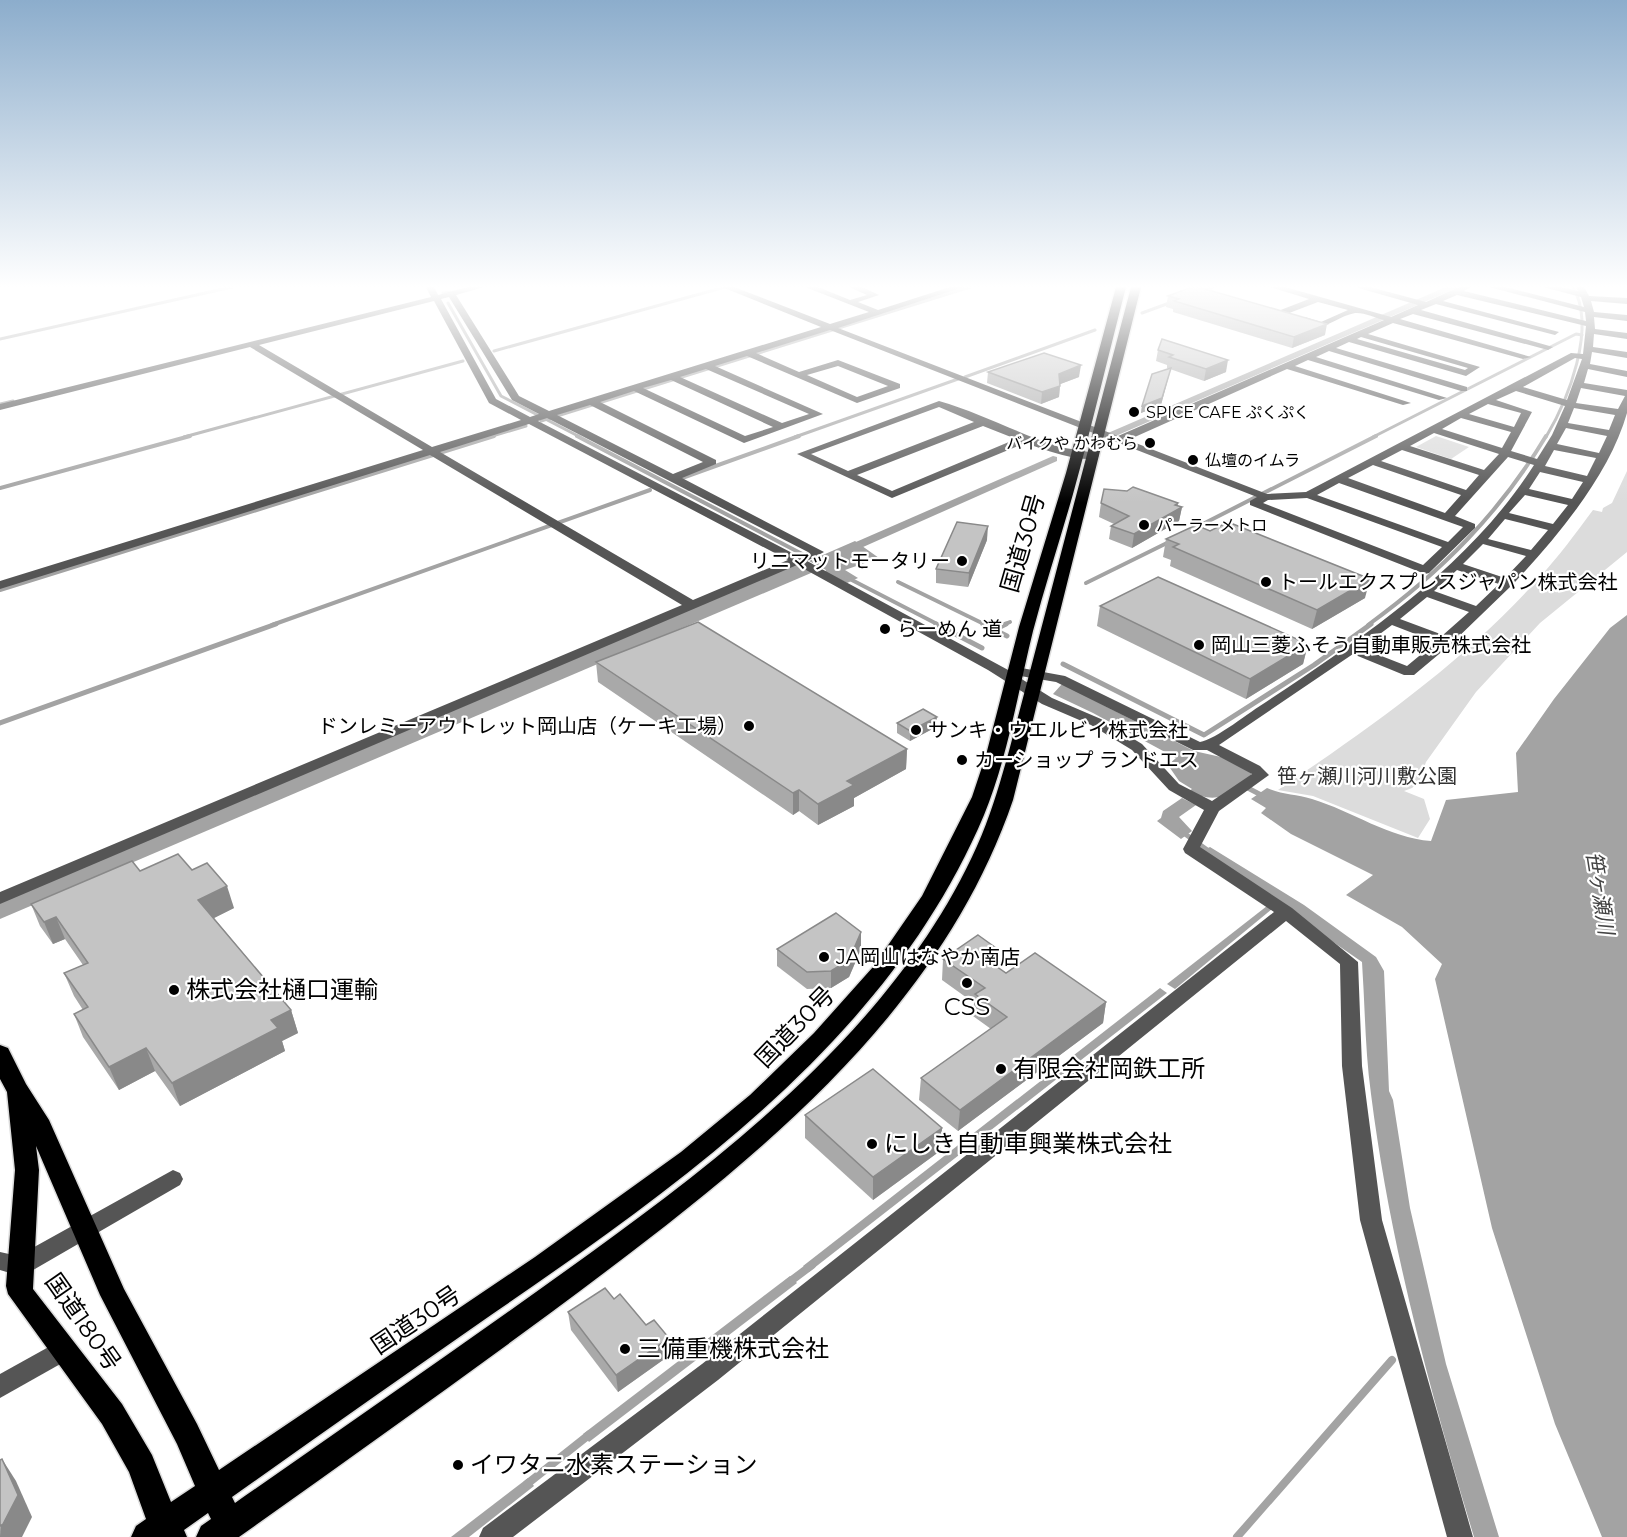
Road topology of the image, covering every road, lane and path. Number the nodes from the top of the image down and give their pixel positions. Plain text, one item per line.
1 (196, 359) edge
2 (276, 359) edge
3 (468, 359) edge
4 (491, 359) edge
5 (740, 359) edge
6 (760, 359) edge
7 (910, 359) edge
8 (1111, 359) edge
9 (1118, 359) edge
10 (1304, 359) edge
11 (1314, 359) edge
12 (1364, 359) edge
13 (1416, 359) edge
14 (1446, 359) edge
15 (1580, 359) junction
16 (1583, 359) edge
17 (1287, 366) junction
18 (712, 368) junction
19 (1627, 374) edge
20 (799, 375) junction
21 (677, 379) junction
22 (1579, 385) junction
23 (1515, 388) junction
24 (1464, 389) dead end
25 (640, 390) junction
26 (1627, 395) edge
27 (1442, 398) dead end
28 (1487, 400) junction
29 (1567, 403) junction
30 (596, 404) junction
31 (1406, 404) dead end
32 (0, 407) edge
33 (1622, 413) junction
34 (1460, 415) junction
35 (545, 417) junction
36 (983, 422) junction
37 (1564, 425) junction
38 (782, 427) junction
39 (1433, 429) junction
40 (1517, 431) junction
41 (1100, 432) junction
42 (1615, 434) junction
43 (1026, 440) junction
44 (1401, 446) junction
45 (1552, 446) junction
46 (435, 453) junction
47 (1505, 453) junction
48 (1085, 455) junction
49 (1604, 457) junction
50 (1372, 461) junction
51 (1536, 464) junction
52 (1487, 474) junction
53 (847, 475) junction
54 (673, 478) junction
55 (1339, 479) junction
56 (1591, 480) junction
57 (1522, 491) junction
58 (1468, 494) junction
59 (1261, 495) junction
60 (1308, 495) junction
61 (1575, 503) junction
62 (1502, 515) junction
63 (1448, 518) junction
64 (1557, 529) junction
65 (1480, 540) junction
66 (1449, 546) junction
67 (796, 552) junction
68 (815, 553) dead end
69 (1535, 555) junction
70 (1454, 565) junction
71 (1510, 583) junction
72 (0, 585) edge
73 (1424, 592) junction
74 (693, 606) junction
75 (1479, 611) junction
76 (1390, 620) junction
77 (1446, 641) junction
78 (1351, 649) junction
79 (1025, 680) junction
80 (1209, 745) junction
81 (1207, 805) junction
82 (0, 898) edge
83 (1278, 908) junction
84 (0, 1054) edge
85 (16, 1088) junction
86 (173, 1179) dead end
87 (85, 1230) junction
88 (10, 1264) edge
89 (63, 1350) junction
90 (0, 1387) edge
91 (214, 1491) junction
92 (160, 1533) edge
93 (225, 1533) edge
94 (492, 1537) edge
95 (1460, 1537) edge

1 - 32 street
2 - 46 street
3 - 35 street
4 - 35 street
5 - 18 street
6 - 20 street
7 - 41 street
8 - 41 highway, 国道30号
9 - 41 highway, 国道30号
10 - 17 street
11 - 27 street
12 - 24 street
13 - 14 street
15 - 16 street
15 - 19 street
15 - 22 street
15 - 23 street
17 - 31 street
17 - 41 street
18 - 21 street
18 - 38 street
20 - 20 street
21 - 25 street
21 - 38 street
22 - 26 street
22 - 29 street
23 - 28 street
23 - 29 street
25 - 30 street
25 - 38 street
26 - 33 street
28 - 34 street
28 - 40 street
29 - 33 street
29 - 37 street
30 - 35 street
30 - 54 street
33 - 42 street
34 - 39 street
34 - 40 street
35 - 46 street
35 - 54 street
35 - 67 street
36 - 43 street
36 - 53 street
36 - 53 street
37 - 42 street
37 - 45 street
39 - 44 street
39 - 47 street
40 - 47 street
41 - 48 highway, 国道30号
41 - 59 street
42 - 49 street
43 - 48 street
43 - 53 street
44 - 50 street
44 - 52 street
45 - 49 street
45 - 51 street
46 - 72 street
46 - 74 street
47 - 51 street
47 - 52 street
48 - 79 highway, 国道30号
49 - 56 street
50 - 55 street
50 - 58 street
51 - 56 street
51 - 57 street
52 - 58 street
54 - 67 street
55 - 60 street
55 - 63 street
56 - 61 street
57 - 61 street
57 - 62 street
58 - 63 street
59 - 60 street
59 - 66 street
60 - 66 street
61 - 64 street
62 - 64 street
62 - 65 street
63 - 66 street
64 - 69 street
65 - 69 street
65 - 70 street
67 - 68 street
67 - 74 street
67 - 79 street
69 - 71 street
70 - 71 street
70 - 73 street
71 - 75 street
73 - 75 street
73 - 76 street
74 - 82 street
75 - 77 street
76 - 77 street
76 - 78 street
77 - 78 street
78 - 80 street
79 - 80 street
79 - 81 street
79 - 91 highway, 国道30号
79 - 93 highway, 国道30号
80 - 81 street
81 - 83 street
83 - 94 street
83 - 95 street
84 - 85 highway, 国道180号
85 - 87 highway, 国道180号
85 - 88 highway, 国道180号
86 - 87 street
87 - 88 street
87 - 91 highway, 国道180号
88 - 89 highway, 国道180号
89 - 90 street
89 - 92 highway, 国道180号
91 - 92 highway, 国道30号
91 - 93 highway, 国道180号

